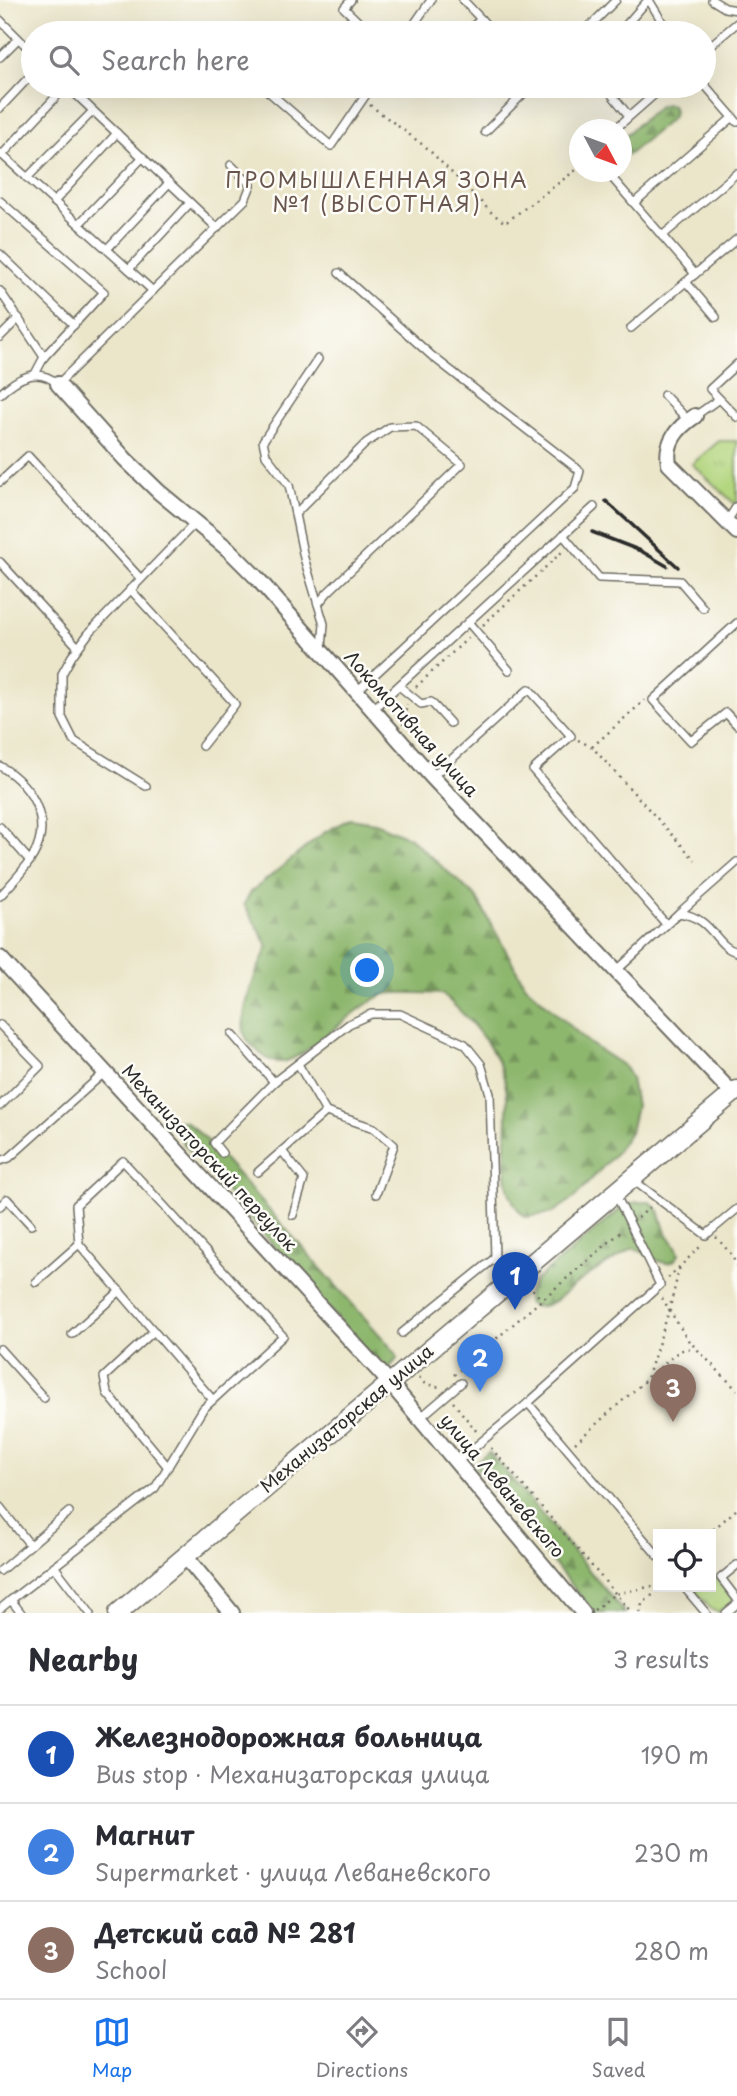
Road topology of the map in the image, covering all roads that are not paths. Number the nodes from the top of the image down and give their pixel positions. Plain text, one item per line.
1 (351, 0) edge
2 (431, 0) edge
3 (463, 0) edge
4 (616, 0) edge
5 (648, 0) edge
6 (712, 0) edge
7 (737, 10) edge
8 (481, 19) edge
9 (0, 20) edge
10 (358, 21) edge
11 (416, 21) edge
12 (595, 21) edge
13 (630, 21) edge
14 (661, 21) edge
15 (737, 23) edge
16 (18, 38) junction
17 (21, 41) edge
18 (716, 41) edge
19 (0, 57) edge
20 (21, 85) edge
21 (55, 98) edge
22 (80, 98) edge
23 (276, 98) edge
24 (364, 98) edge
25 (519, 98) edge
26 (615, 98) edge
27 (650, 98) edge
28 (716, 98) edge
29 (0, 108) edge
30 (93, 110) junction
31 (629, 116) junction
32 (626, 119) edge
33 (735, 120) edge
34 (485, 132) dead end
35 (117, 133) junction
36 (1, 154) edge
37 (142, 157) junction
38 (231, 165) dead end
39 (737, 173) edge
40 (27, 178) junction
41 (616, 182) edge
42 (169, 183) junction
43 (0, 201) edge
44 (54, 202) junction
45 (190, 203) junction
46 (634, 203) junction
47 (79, 224) junction
48 (217, 228) junction
49 (662, 236) junction
50 (737, 239) edge
51 (107, 249) junction
52 (0, 254) edge
53 (129, 269) junction
54 (339, 273) dead end
55 (695, 274) junction
56 (686, 282) junction
57 (0, 290) edge
58 (153, 291) junction
59 (716, 317) dead end
60 (19, 318) junction
61 (74, 325) junction
62 (631, 328) dead end
63 (0, 337) edge
64 (44, 357) junction
65 (317, 359) dead end
66 (737, 364) edge
67 (35, 374) junction
68 (58, 384) junction
69 (0, 394) edge
70 (664, 395) dead end
71 (719, 399) junction
72 (737, 417) edge
73 (692, 418) junction
74 (0, 482) edge
75 (737, 506) edge
76 (594, 507) dead end
77 (295, 514) junction
78 (197, 522) junction
79 (732, 527) edge
80 (563, 535) junction
81 (0, 562) edge
82 (140, 578) junction
83 (130, 589) junction
84 (318, 604) junction
85 (703, 608) dead end
86 (468, 622) junction
87 (737, 623) edge
88 (78, 647) junction
89 (322, 653) junction
90 (509, 670) dead end
91 (399, 686) junction
92 (356, 692) junction
93 (372, 711) junction
94 (450, 723) dead end
95 (737, 725) edge
96 (202, 746) dead end
97 (0, 766) edge
98 (432, 777) junction
99 (146, 786) dead end
100 (0, 827) edge
101 (30, 861) junction
102 (737, 862) edge
103 (0, 896) edge
104 (679, 913) junction
105 (666, 924) junction
106 (737, 952) edge
107 (0, 958) edge
108 (615, 972) junction
109 (0, 1025) edge
110 (232, 1034) dead end
111 (298, 1064) junction
112 (105, 1072) junction
113 (274, 1082) junction
114 (735, 1092) edge
115 (0, 1106) edge
116 (326, 1112) junction
117 (282, 1151) junction
118 (222, 1153) dead end
119 (0, 1161) edge
120 (258, 1172) dead end
121 (632, 1179) junction
122 (615, 1193) junction
123 (376, 1194) dead end
124 (0, 1206) edge
125 (737, 1209) edge
126 (293, 1215) dead end
127 (31, 1225) dead end
128 (79, 1244) junction
129 (495, 1258) junction
130 (516, 1277) junction
131 (36, 1282) dead end
132 (120, 1291) junction
133 (155, 1331) junction
134 (402, 1333) dead end
135 (72, 1334) dead end
136 (0, 1349) edge
137 (390, 1383) junction
138 (461, 1383) dead end
139 (44, 1398) dead end
140 (213, 1400) junction
141 (528, 1403) junction
142 (420, 1418) junction
143 (457, 1462) junction
144 (168, 1467) junction
145 (0, 1507) edge
146 (69, 1512) dead end
147 (30, 1545) junction
148 (653, 1550) edge
149 (186, 1556) junction
150 (54, 1566) junction
151 (737, 1566) edge
152 (0, 1571) edge
153 (690, 1592) edge
154 (737, 1598) edge
155 (11, 1600) junction
156 (737, 1604) edge
157 (0, 1609) edge
158 (21, 1613) edge
159 (90, 1613) edge
160 (117, 1613) edge
161 (232, 1613) edge
162 (583, 1613) edge
163 (706, 1613) edge
164 (726, 1613) edge

1 - 10 lane
2 - 11 lane
3 - 8 lane
4 - 12 lane
5 - 13 lane
5 - 14 lane
6 - 7 lane
9 - 16 lane
15 - 18 lane
16 - 17 lane
16 - 19 lane
20 - 29 lane
21 - 36 lane
22 - 30 lane
23 - 24 lane
25 - 34 lane
26 - 31 lane
27 - 31 lane
28 - 33 lane
30 - 35 lane
30 - 40 lane
31 - 32 lane
33 - 46 lane
35 - 37 lane
35 - 44 lane
36 - 40 lane
37 - 42 lane
37 - 47 lane
38 - 48 lane
39 - 49 lane
40 - 44 lane
41 - 46 lane
42 - 45 lane
42 - 51 lane
43 - 61 lane
44 - 47 lane
45 - 48 lane
45 - 53 lane
46 - 49 lane
47 - 51 lane
48 - 58 lane
49 - 55 lane
50 - 55 lane
51 - 53 lane
52 - 61 lane
53 - 58 lane
54 - 92 lane
55 - 56 lane
56 - 59 lane
56 - 62 lane
57 - 60 lane
58 - 68 lane
60 - 63 lane
60 - 64 lane
61 - 64 lane
64 - 67 lane
65 - 77 lane
66 - 71 lane
67 - 68 lane
67 - 69 lane
68 - 78 street, Локомотивная улица
70 - 73 lane
71 - 72 lane
71 - 73 lane
73 - 79 street
74 - 82 lane
75 - 79 lane
76 - 80 lane
77 - 84 lane
77 - 84 lane
78 - 82 lane
78 - 89 street, Локомотивная улица
80 - 85 lane
80 - 86 lane
81 - 88 lane
82 - 83 lane
83 - 88 lane
83 - 96 lane
84 - 89 lane
86 - 90 lane
86 - 91 lane
87 - 95 lane
88 - 99 lane
89 - 92 street, Локомотивная улица
91 - 93 lane
91 - 94 lane
92 - 93 street, Локомотивная улица
93 - 98 street, Локомотивная улица
97 - 101 lane
98 - 105 lane
98 - 108 street, Локомотивная улица
100 - 101 lane
101 - 103 lane
102 - 104 lane
104 - 105 lane
104 - 106 lane
105 - 108 lane
107 - 112 street, Механизаторский переулок
108 - 114 street, Локомотивная улица
109 - 115 lane
110 - 113 lane
111 - 113 lane
111 - 116 lane
111 - 129 lane
112 - 119 lane
112 - 137 street, Механизаторский переулок
113 - 118 lane
114 - 121 street, Механизаторская улица
116 - 117 lane
116 - 123 lane
117 - 120 lane
117 - 126 lane
121 - 122 street, Механизаторская улица
121 - 125 lane
122 - 130 street, Механизаторская улица
122 - 141 lane
124 - 127 lane
128 - 131 lane
128 - 132 lane
128 - 140 lane
129 - 130 lane
129 - 134 lane
130 - 137 street, Механизаторская улица
132 - 133 lane
132 - 135 lane
133 - 140 lane
133 - 144 lane
136 - 139 lane
137 - 142 street, улица Леваневского
137 - 149 street, Механизаторская улица
138 - 142 lane
140 - 144 lane
141 - 143 lane
141 - 148 lane
142 - 143 street, улица Леваневского
143 - 162 street, улица Леваневского
144 - 150 lane
145 - 147 lane
146 - 147 lane
147 - 152 lane
149 - 160 street, Механизаторская улица
149 - 161 street
150 - 155 lane
150 - 159 lane
151 - 154 lane
153 - 163 lane
155 - 157 lane
155 - 158 lane
156 - 164 lane

